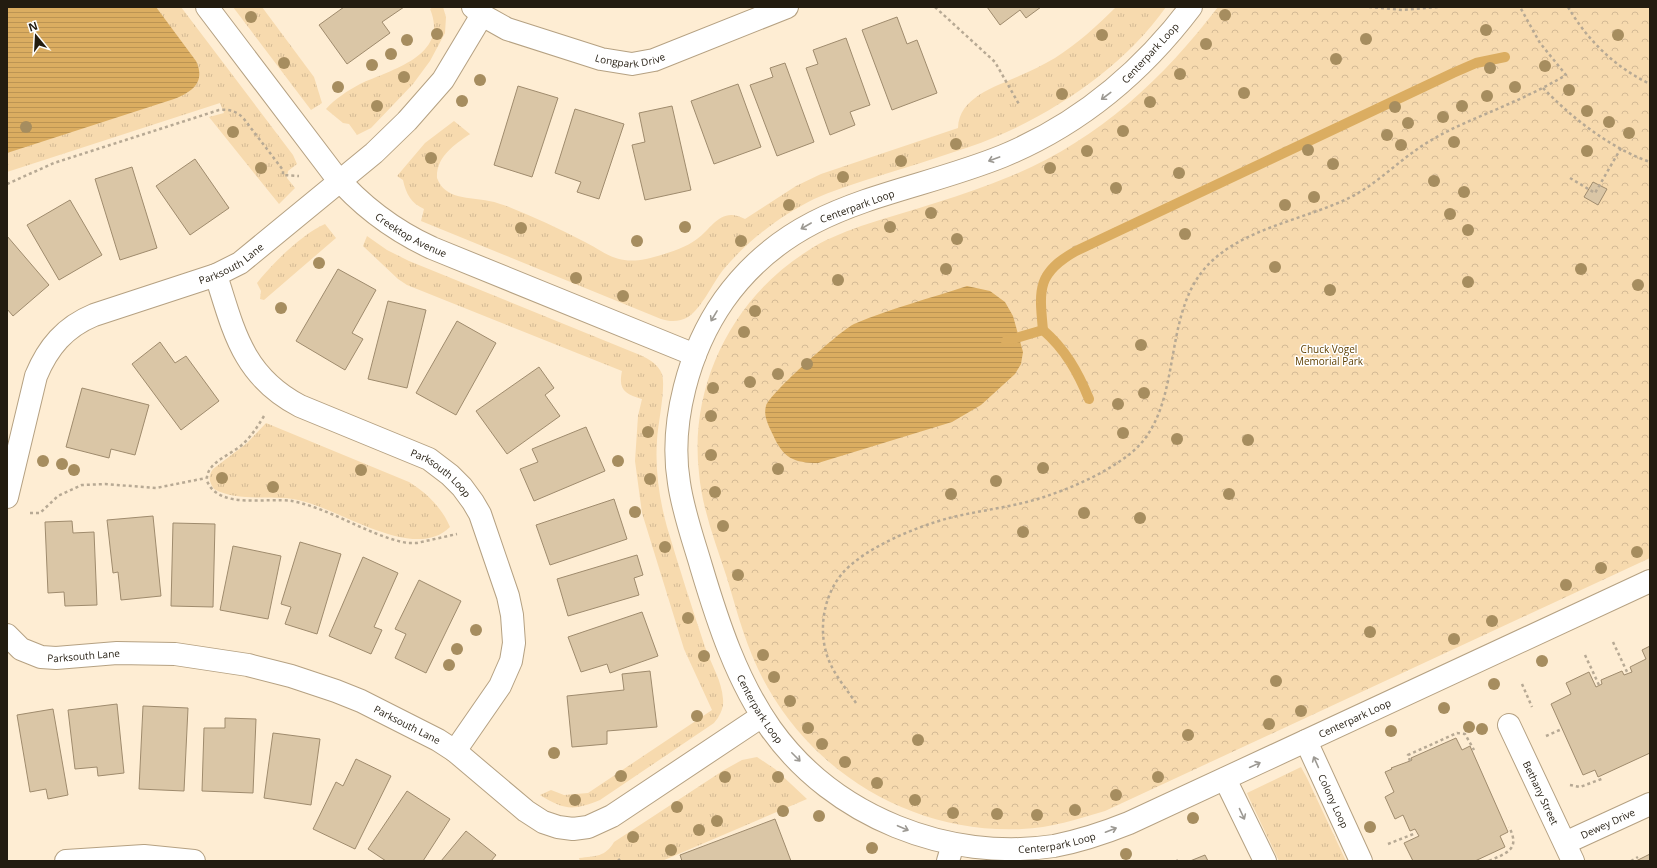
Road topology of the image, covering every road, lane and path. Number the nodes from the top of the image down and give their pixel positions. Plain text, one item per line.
1 (207, 7) edge
2 (787, 7) edge
3 (935, 7) edge
4 (1191, 7) edge
5 (1369, 7) edge
6 (1438, 7) edge
7 (1520, 7) edge
8 (1568, 7) edge
9 (478, 11) edge
10 (1650, 84) edge
11 (1543, 88) junction
12 (1020, 106) dead end
13 (1621, 148) junction
14 (1650, 162) edge
15 (299, 176) dead end
16 (1570, 178) dead end
17 (340, 181) junction
18 (7, 184) edge
19 (216, 275) junction
20 (695, 356) junction
21 (264, 415) dead end
22 (206, 478) junction
23 (7, 497) edge
24 (23, 512) dead end
25 (458, 533) dead end
26 (1650, 581) edge
27 (7, 635) edge
28 (1613, 642) dead end
29 (1585, 655) dead end
30 (1628, 674) dead end
31 (1522, 684) dead end
32 (1600, 685) dead end
33 (856, 703) dead end
34 (1534, 710) dead end
35 (762, 716) junction
36 (1509, 725) dead end
37 (1562, 729) dead end
38 (1543, 730) dead end
39 (1546, 736) junction
40 (1306, 741) junction
41 (1549, 743) dead end
42 (1474, 750) dead end
43 (455, 751) junction
44 (1410, 761) dead end
45 (1225, 778) junction
46 (1604, 778) dead end
47 (1568, 783) dead end
48 (1650, 804) edge
49 (1509, 827) dead end
50 (1416, 832) dead end
51 (1388, 844) dead end
52 (1569, 852) edge
53 (951, 853) edge
54 (1638, 857) dead end
55 (66, 861) edge
56 (194, 861) edge
57 (1265, 861) edge
58 (1361, 861) edge
59 (1489, 861) edge
60 (1631, 861) edge

1 - 17 street, Creektop Avenue
2 - 9 street, Longpark Drive
3 - 12 path
4 -> 20 street, Centerpark Loop
5 - 6 path
7 - 11 path
8 - 10 path
9 - 17 street, Parksouth Lane
11 - 13 path
11 - 33 path
13 - 14 path
13 - 16 path
15 - 18 path
17 - 19 street, Parksouth Lane
17 - 20 street, Creektop Avenue
19 - 23 street, Parksouth Lane
19 - 43 street, Parksouth Loop
20 - 35 street, Centerpark Loop
21 - 22 path
22 - 24 path
22 - 25 path
26 - 40 street, Centerpark Loop
27 - 43 street, Parksouth Lane
28 - 30 path
29 - 32 path
31 - 34 path
35 - 43 street, Parksouth Lane
35 -> 53 street, Centerpark Loop
36 - 52 street, Bethany Street
37 - 39 path
38 - 39 path
39 - 41 path
45 -> 40 street, Centerpark Loop
58 -> 40 street, Colony Loop
42 - 44 path
53 -> 45 street, Centerpark Loop
45 -> 57 street
46 - 47 path
48 - 52 street, Dewey Drive
49 - 59 path
50 - 51 path
54 - 60 path
55 - 56 street

